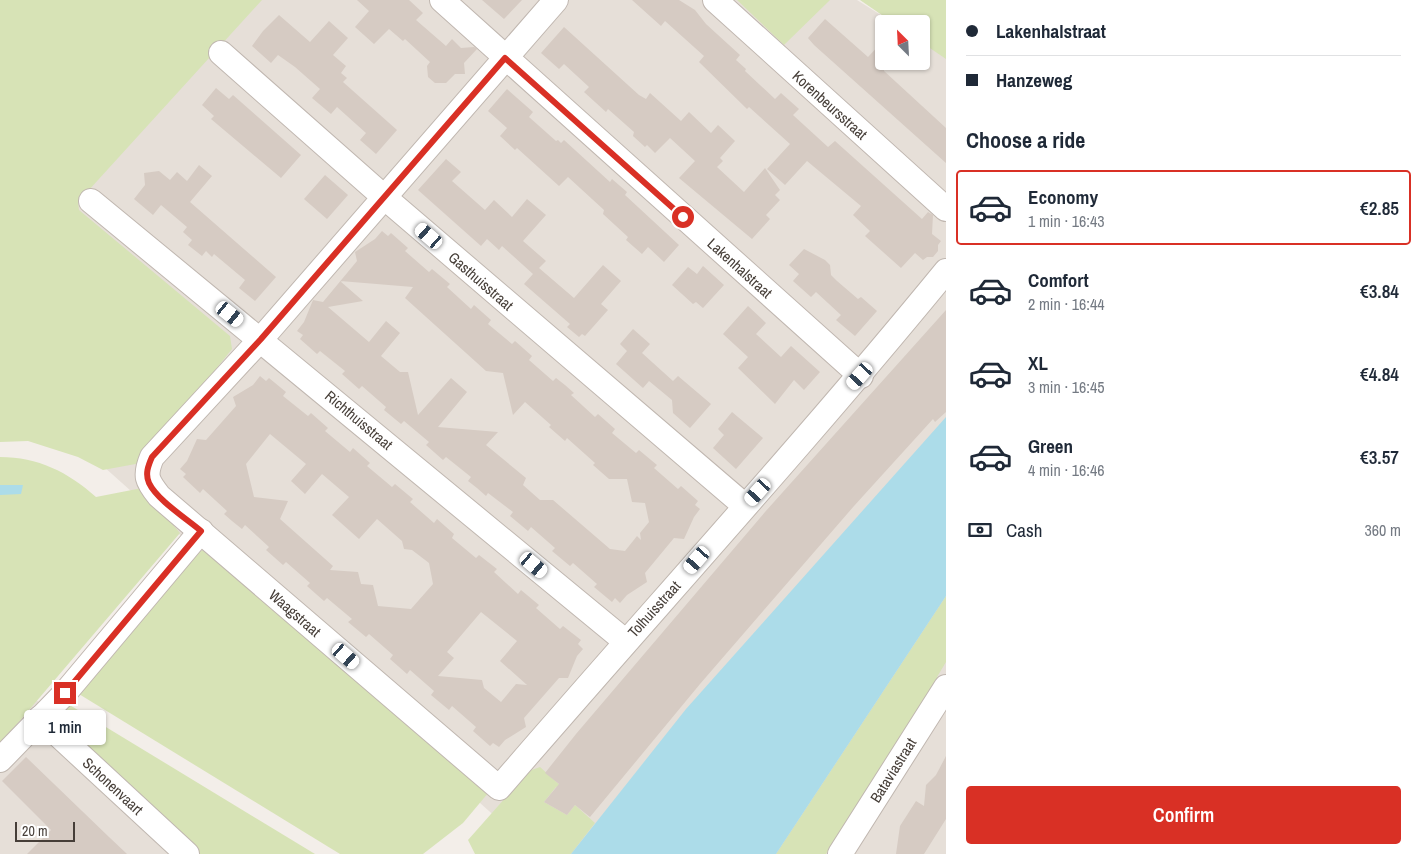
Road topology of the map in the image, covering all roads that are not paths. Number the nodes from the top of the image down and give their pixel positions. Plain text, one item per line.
1 (442, 0) edge
2 (556, 0) edge
3 (715, 0) edge
4 (220, 53) dead end
5 (505, 58) junction
6 (384, 197) junction
7 (91, 201) dead end
8 (946, 209) edge
9 (946, 271) edge
10 (261, 339) junction
11 (860, 376) junction
12 (745, 506) junction
13 (201, 531) junction
14 (625, 641) junction
15 (946, 687) edge
16 (40, 718) junction
17 (0, 760) edge
18 (499, 788) joint
19 (186, 854) edge
20 (840, 854) edge

1 - 5 street, Lakenhalstraat
2 - 5 street
3 - 8 street, Korenbeursstraat
4 - 6 street, Gasthuisstraat
5 - 6 street
5 - 11 street, Lakenhalstraat
6 - 10 street
6 - 12 street, Gasthuisstraat
7 - 10 street, Richthuisstraat
9 - 11 street, Tolhuisstraat
10 - 13 street, Waagstraat
10 - 14 street, Richthuisstraat
11 - 12 street, Tolhuisstraat
12 - 14 street, Tolhuisstraat
13 - 16 street
13 - 18 street, Waagstraat
14 - 18 street, Tolhuisstraat
15 - 20 street, Bataviastraat
16 - 17 street
16 - 19 street, Schonenvaart

